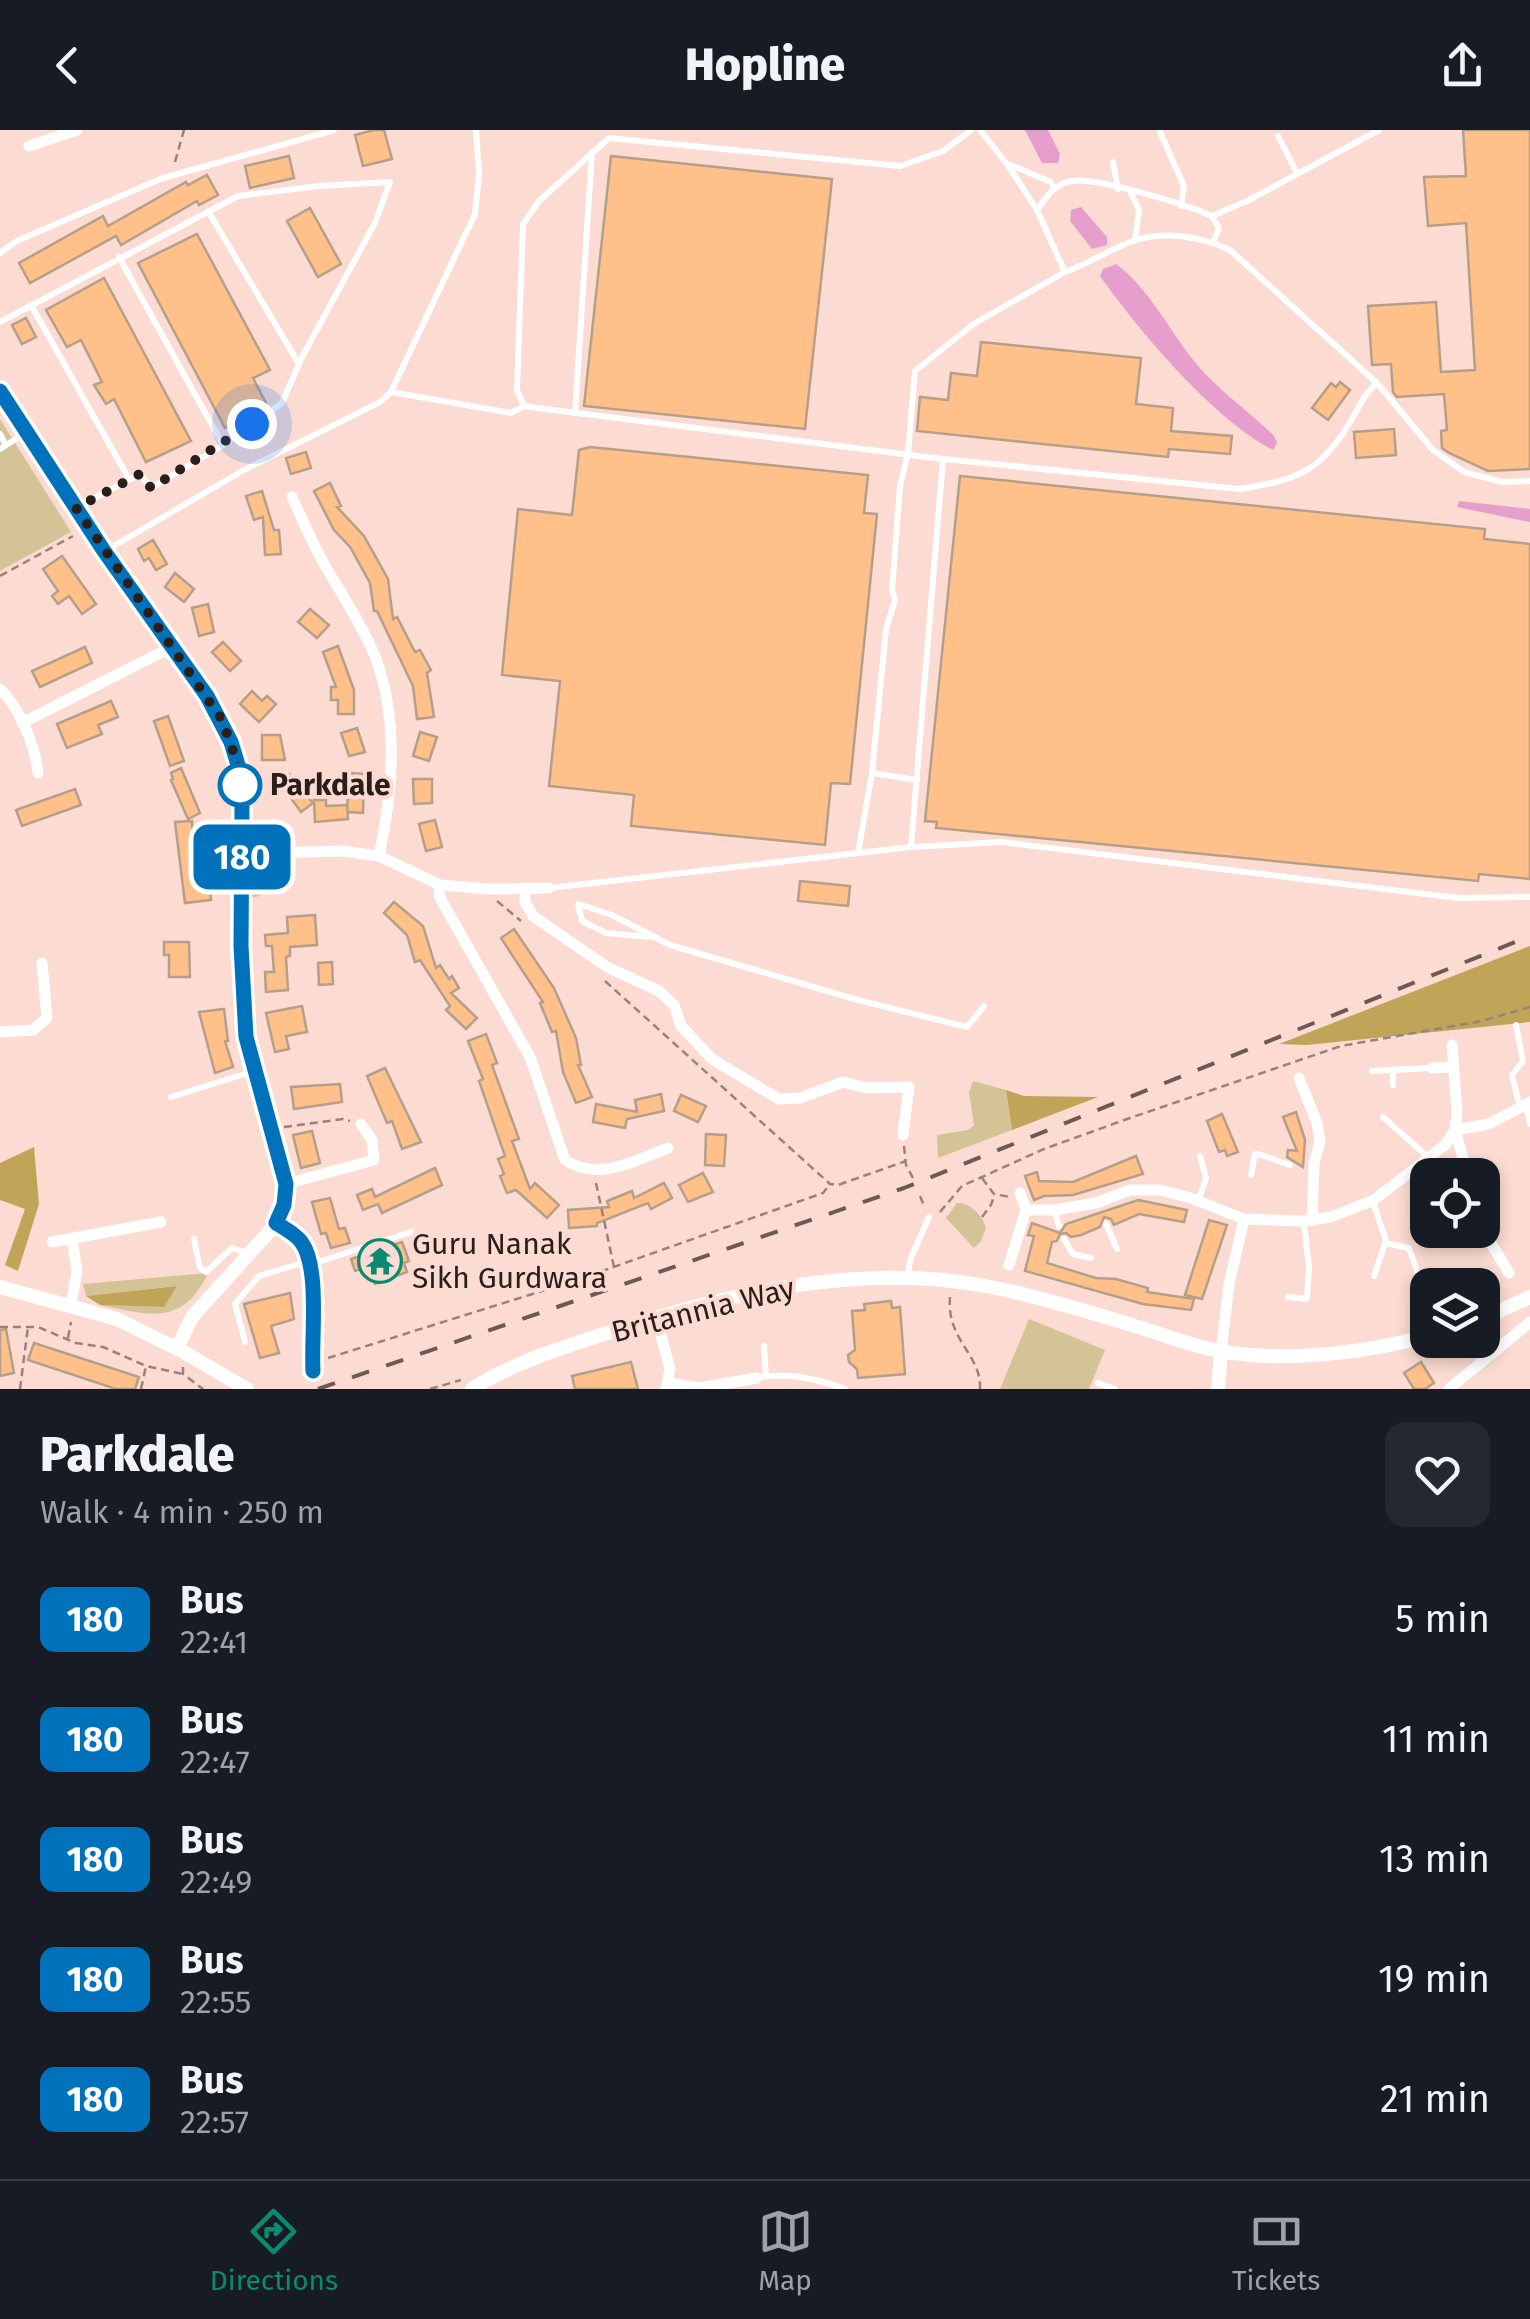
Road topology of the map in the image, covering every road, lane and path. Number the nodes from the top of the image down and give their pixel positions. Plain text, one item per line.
1 (77, 130) edge
2 (184, 130) edge
3 (334, 130) edge
4 (476, 130) edge
5 (971, 130) edge
6 (980, 130) edge
7 (1378, 130) edge
8 (1160, 132) dead end
9 (1278, 136) dead end
10 (29, 146) dead end
11 (592, 151) junction
12 (1113, 162) dead end
13 (174, 164) dead end
14 (1007, 164) junction
15 (1297, 173) junction
16 (1054, 188) junction
17 (1118, 188) junction
18 (1131, 192) junction
19 (1181, 206) junction
20 (1037, 210) junction
21 (208, 211) junction
22 (1212, 216) junction
23 (1135, 240) junction
24 (1212, 242) junction
25 (0, 253) edge
26 (120, 258) junction
27 (1065, 272) junction
28 (32, 305) junction
29 (0, 322) edge
30 (299, 364) junction
31 (1378, 384) junction
32 (0, 391) edge
33 (390, 392) junction
34 (524, 406) junction
35 (574, 413) junction
36 (26, 433) junction
37 (0, 434) edge
38 (223, 445) junction
39 (3, 447) edge
40 (908, 453) junction
41 (943, 459) junction
42 (129, 479) junction
43 (1530, 481) edge
44 (292, 497) dead end
45 (76, 508) junction
46 (88, 528) junction
47 (104, 551) junction
48 (0, 576) edge
49 (172, 647) junction
50 (0, 688) edge
51 (22, 723) junction
52 (38, 773) dead end
53 (872, 774) junction
54 (916, 780) junction
55 (911, 847) junction
56 (858, 852) junction
57 (242, 854) junction
58 (379, 856) junction
59 (440, 884) junction
60 (525, 888) junction
61 (555, 888) junction
62 (1530, 897) edge
63 (578, 904) junction
64 (651, 937) junction
65 (42, 962) dead end
66 (984, 1006) dead end
67 (1530, 1007) edge
68 (1516, 1025) dead end
69 (0, 1032) edge
70 (1452, 1046) dead end
71 (1452, 1067) junction
72 (1432, 1068) joint
73 (1393, 1069) junction
74 (255, 1070) junction
75 (1372, 1071) dead end
76 (1299, 1078) dead end
77 (1393, 1085) dead end
78 (171, 1097) dead end
79 (1525, 1105) edge
80 (1384, 1117) dead end
81 (362, 1124) joint
82 (1530, 1124) edge
83 (272, 1129) junction
84 (1455, 1130) junction
85 (904, 1135) joint
86 (668, 1148) dead end
87 (1200, 1156) dead end
88 (1428, 1157) junction
89 (1463, 1158) edge
90 (1290, 1165) dead end
91 (596, 1172) junction
92 (1251, 1175) dead end
93 (982, 1177) junction
94 (913, 1178) dead end
95 (286, 1184) junction
96 (830, 1184) dead end
97 (1092, 1189) dead end
98 (994, 1194) junction
99 (1021, 1194) joint
100 (1198, 1200) junction
101 (1372, 1200) junction
102 (1098, 1207) junction
103 (150, 1208) dead end
104 (1026, 1210) junction
105 (1054, 1210) junction
106 (982, 1217) dead end
107 (928, 1218) joint
108 (1244, 1219) junction
109 (1308, 1221) junction
110 (276, 1223) junction
111 (1106, 1224) dead end
112 (1058, 1226) dead end
113 (411, 1232) dead end
114 (72, 1238) junction
115 (194, 1238) dead end
116 (1064, 1239) dead end
117 (52, 1242) dead end
118 (1385, 1243) junction
119 (1494, 1248) edge
120 (1118, 1250) dead end
121 (247, 1253) junction
122 (1091, 1258) dead end
123 (309, 1263) junction
124 (1010, 1265) dead end
125 (614, 1267) junction
126 (1416, 1268) edge
127 (1509, 1273) dead end
128 (1374, 1276) dead end
129 (908, 1278) junction
130 (953, 1281) junction
131 (0, 1287) edge
132 (1288, 1297) dead end
133 (1530, 1297) edge
134 (73, 1305) junction
135 (1500, 1311) edge
136 (656, 1316) junction
137 (1530, 1322) edge
138 (28, 1325) junction
139 (0, 1327) edge
140 (1410, 1339) edge
141 (68, 1340) junction
142 (246, 1342) dead end
143 (764, 1346) dead end
144 (177, 1348) junction
145 (1221, 1352) junction
146 (146, 1366) junction
147 (312, 1367) joint
148 (183, 1374) dead end
149 (761, 1377) junction
150 (1098, 1383) dead end
151 (740, 1385) edge
152 (478, 1386) edge
153 (668, 1386) edge
154 (20, 1389) edge
155 (140, 1389) edge
156 (187, 1389) edge
157 (203, 1389) edge
158 (247, 1389) edge
159 (430, 1389) edge
160 (845, 1389) edge
161 (980, 1389) edge
162 (1115, 1389) edge
163 (1218, 1389) edge
164 (1449, 1389) edge

1 - 10 street
2 - 13 path
3 - 25 lane
4 - 33 lane
5 - 11 lane
6 - 14 lane
7 - 15 lane
8 - 19 lane
9 - 15 lane
11 - 34 lane
11 - 35 lane
12 - 17 lane
14 - 16 lane
14 - 20 lane
15 - 22 lane
16 - 17 lane
16 - 20 lane
17 - 18 lane
18 - 19 lane
18 - 23 lane
19 - 22 lane
20 - 27 lane
21 - 26 lane
21 - 30 lane
21 - 30 lane
22 - 24 lane
23 - 24 lane
23 - 27 lane
24 - 31 lane
26 - 28 lane
26 - 38 lane
27 - 40 lane
28 - 29 lane
28 - 42 lane
30 - 38 lane
31 - 41 lane
31 - 43 lane
32 - 36 street
33 - 34 lane
33 - 47 lane
34 - 35 lane
35 - 40 lane
36 - 39 lane
36 - 45 street
37 - 39 lane
38 - 42 lane
40 - 41 lane
40 - 53 lane
41 - 54 lane
42 - 45 lane
44 - 58 street
45 - 46 street
46 - 47 street
46 - 48 path
47 - 49 street
49 - 51 street
49 - 57 street
50 - 51 street
51 - 52 street
53 - 54 lane
53 - 56 lane
54 - 55 lane
55 - 56 lane
55 - 62 lane
56 - 61 lane
57 - 58 street
57 - 74 street
58 - 59 street
59 - 60 street
59 - 91 street
60 - 61 street
60 - 85 street
61 - 63 lane
63 - 64 lane
63 - 64 lane
64 - 66 lane
65 - 69 street
67 - 93 path
68 - 79 lane
70 - 71 street
71 - 72 street
71 - 84 street
72 - 73 lane
73 - 75 lane
73 - 77 lane
74 - 78 lane
74 - 83 street
76 - 109 street
79 - 82 lane
79 - 84 street
80 - 88 lane
81 - 83 path
81 - 95 street
83 - 95 street
84 - 88 street
84 - 89 street
85 - 94 path
86 - 91 street
87 - 100 lane
88 - 101 street
90 - 92 lane
91 - 125 path
93 - 98 path
93 - 107 path
95 - 110 street
96 - 125 path
97 - 102 lane
98 - 99 path
98 - 106 path
99 - 104 street
100 - 102 street
100 - 108 street
101 - 109 street
101 - 118 lane
102 - 105 street
103 - 114 street
104 - 105 street
104 - 124 street
105 - 112 lane
107 - 129 lane
108 - 109 street
108 - 145 street
109 - 132 lane
110 - 121 street
110 - 123 street
111 - 120 lane
113 - 123 lane
114 - 117 street
114 - 134 street
115 - 121 lane
116 - 122 lane
118 - 126 lane
118 - 128 lane
119 - 127 street
121 - 144 street
123 - 142 lane
123 - 147 street
125 - 147 path
129 - 130 street, Britannia Way
129 - 136 street, Britannia Way
130 - 145 street, Britannia Way
130 - 161 path
131 - 134 street
133 - 135 street
134 - 141 path
134 - 144 street
136 - 152 street, Britannia Way
136 - 153 street
137 - 164 street
138 - 139 path
138 - 141 path
138 - 154 path
140 - 145 street, Britannia Way
141 - 146 path
143 - 149 lane
144 - 158 street
145 - 163 street
146 - 148 path
146 - 155 path
149 - 151 street
149 - 160 lane
150 - 162 lane
151 - 153 street
152 - 159 path
156 - 157 path

